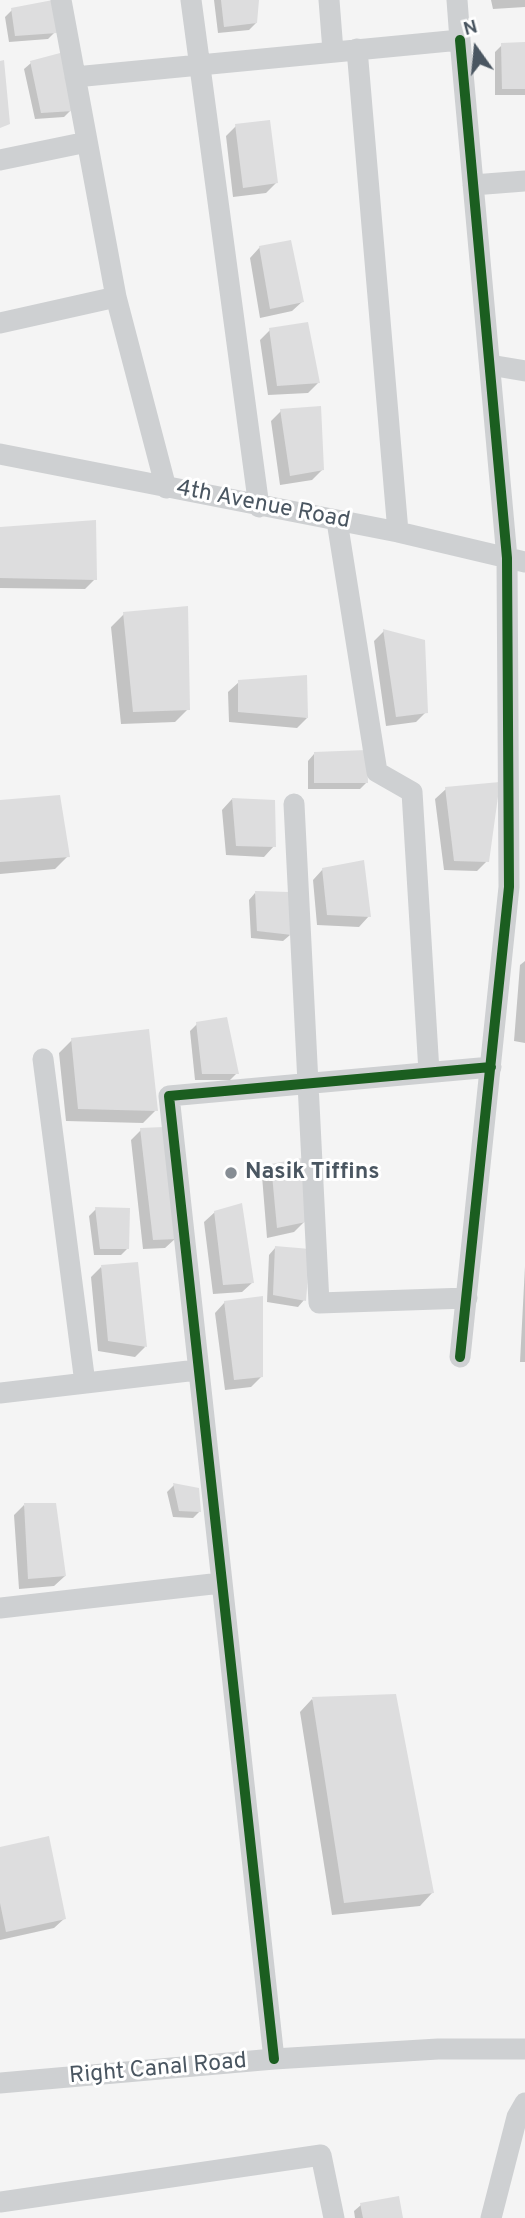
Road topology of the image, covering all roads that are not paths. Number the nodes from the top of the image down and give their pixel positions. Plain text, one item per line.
1 (61, 0) edge
2 (191, 0) edge
3 (329, 0) edge
4 (457, 0) edge
5 (460, 40) junction
6 (357, 49) junction
7 (333, 51) junction
8 (200, 63) junction
9 (75, 76) junction
10 (87, 142) junction
11 (0, 160) edge
12 (525, 181) edge
13 (474, 186) junction
14 (116, 297) junction
15 (0, 323) edge
16 (490, 365) junction
17 (525, 371) edge
18 (0, 454) edge
19 (166, 488) junction
20 (259, 507) junction
21 (337, 521) junction
22 (398, 532) junction
23 (516, 560) edge
24 (517, 798) edge
25 (294, 804) dead end
26 (43, 1059) dead end
27 (491, 1067) junction
28 (429, 1072) junction
29 (307, 1082) junction
30 (467, 1298) junction
31 (460, 1357) dead end
32 (197, 1370) junction
33 (85, 1383) junction
34 (0, 1393) edge
35 (221, 1584) junction
36 (0, 1608) edge
37 (525, 2049) edge
38 (274, 2059) junction
39 (0, 2083) edge
40 (525, 2103) edge
41 (0, 2202) edge
42 (334, 2218) edge
43 (491, 2218) edge

1 - 9 street
2 - 8 street
3 - 7 street
4 - 5 street
5 - 6 street
5 - 13 street
6 - 7 street
6 - 22 street
7 - 8 street
8 - 9 street
8 - 20 street
9 - 10 street
10 - 11 street
10 - 14 street
12 - 13 street
13 - 16 street
14 - 15 street
14 - 19 street
16 - 17 street
16 - 23 street
18 - 19 street, 4th Avenue Road
19 - 20 street, 4th Avenue Road
20 - 21 street, 4th Avenue Road
21 - 22 street, 4th Avenue Road
21 - 28 street
22 - 23 street, 4th Avenue Road
23 - 24 street
24 - 27 street
25 - 29 street
26 - 33 street
27 - 28 street
27 - 30 street
28 - 29 street
29 - 30 street
29 - 32 street
30 - 31 street
32 - 33 street
32 - 35 street
33 - 34 street
35 - 36 street
35 - 38 street
37 - 38 street, Right Canal Road
38 - 39 street, Right Canal Road
40 - 43 street
41 - 42 street

